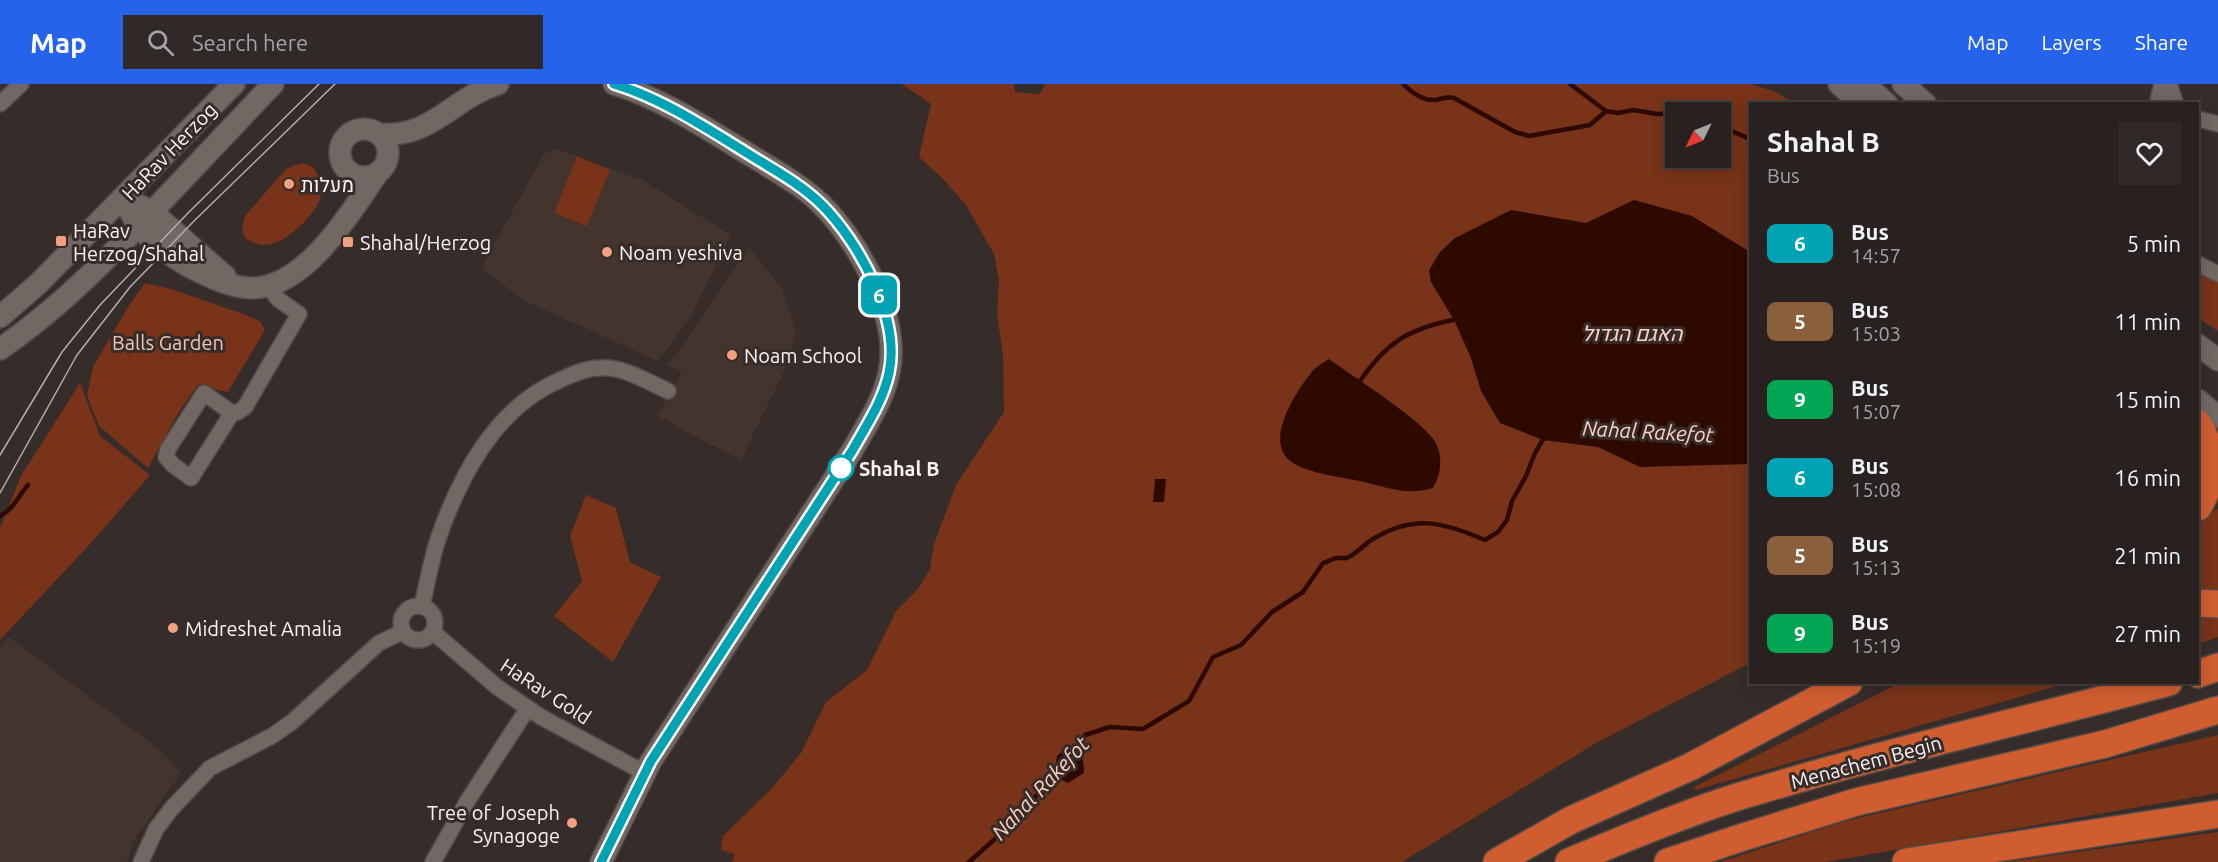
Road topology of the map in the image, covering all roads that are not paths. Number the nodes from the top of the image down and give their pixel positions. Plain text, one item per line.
1 (234, 84) edge
2 (273, 84) edge
3 (498, 84) edge
4 (614, 84) edge
5 (1839, 84) edge
6 (1865, 84) edge
7 (1903, 84) edge
8 (2162, 84) edge
9 (2169, 84) edge
10 (17, 85) edge
11 (1859, 102) edge
12 (1885, 102) edge
13 (1924, 102) edge
14 (2158, 102) edge
15 (2175, 102) edge
16 (0, 104) edge
17 (442, 116) junction
18 (2199, 119) edge
19 (2218, 124) edge
20 (380, 134) junction
21 (346, 169) junction
22 (382, 169) junction
23 (124, 197) junction
24 (146, 219) junction
25 (341, 226) junction
26 (2199, 264) edge
27 (2218, 274) edge
28 (267, 285) junction
29 (0, 317) edge
30 (2199, 346) edge
31 (0, 349) edge
32 (2218, 360) edge
33 (668, 391) dead end
34 (2199, 401) edge
35 (232, 413) junction
36 (2218, 417) edge
37 (2199, 427) edge
38 (2218, 499) edge
39 (2199, 505) edge
40 (2199, 511) edge
41 (2199, 603) edge
42 (2218, 604) edge
43 (422, 606) junction
44 (402, 632) junction
45 (433, 632) junction
46 (2218, 667) edge
47 (2199, 674) edge
48 (2161, 684) edge
49 (1840, 688) edge
50 (528, 708) junction
51 (2218, 710) edge
52 (645, 773) junction
53 (2212, 816) edge
54 (141, 862) edge
55 (433, 862) edge
56 (602, 862) edge
57 (1497, 862) edge
58 (1569, 862) edge
59 (1668, 862) edge
60 (1905, 862) edge

1 - 23 street, HaRav Herzog
2 - 24 street, HaRav Herzog
3 - 17 street
4 - 52 street
5 - 11 street
6 - 12 street
7 - 13 street
8 - 14 street
9 - 15 street
10 - 16 street
17 - 20 street
17 - 22 street
18 - 19 street
20 - 21 street
20 - 22 street
21 - 22 street
21 - 25 street
22 - 25 street
23 - 24 street
23 - 29 street, HaRav Herzog
24 - 28 street
24 - 31 street, HaRav Herzog
25 - 28 street
26 - 27 street
28 - 35 street
30 - 32 street
33 - 43 street
34 - 36 street
35 - 35 street
37 - 39 highway
38 - 40 highway
41 - 42 highway
43 - 44 street
43 - 45 street
44 - 45 street
44 - 54 street
45 - 50 street, HaRav Gold
46 - 47 highway
48 - 58 highway, Menachem Begin
49 - 57 highway
50 - 52 street, HaRav Gold
50 - 55 street
51 - 59 highway, Menachem Begin
52 - 56 street
53 - 60 highway

